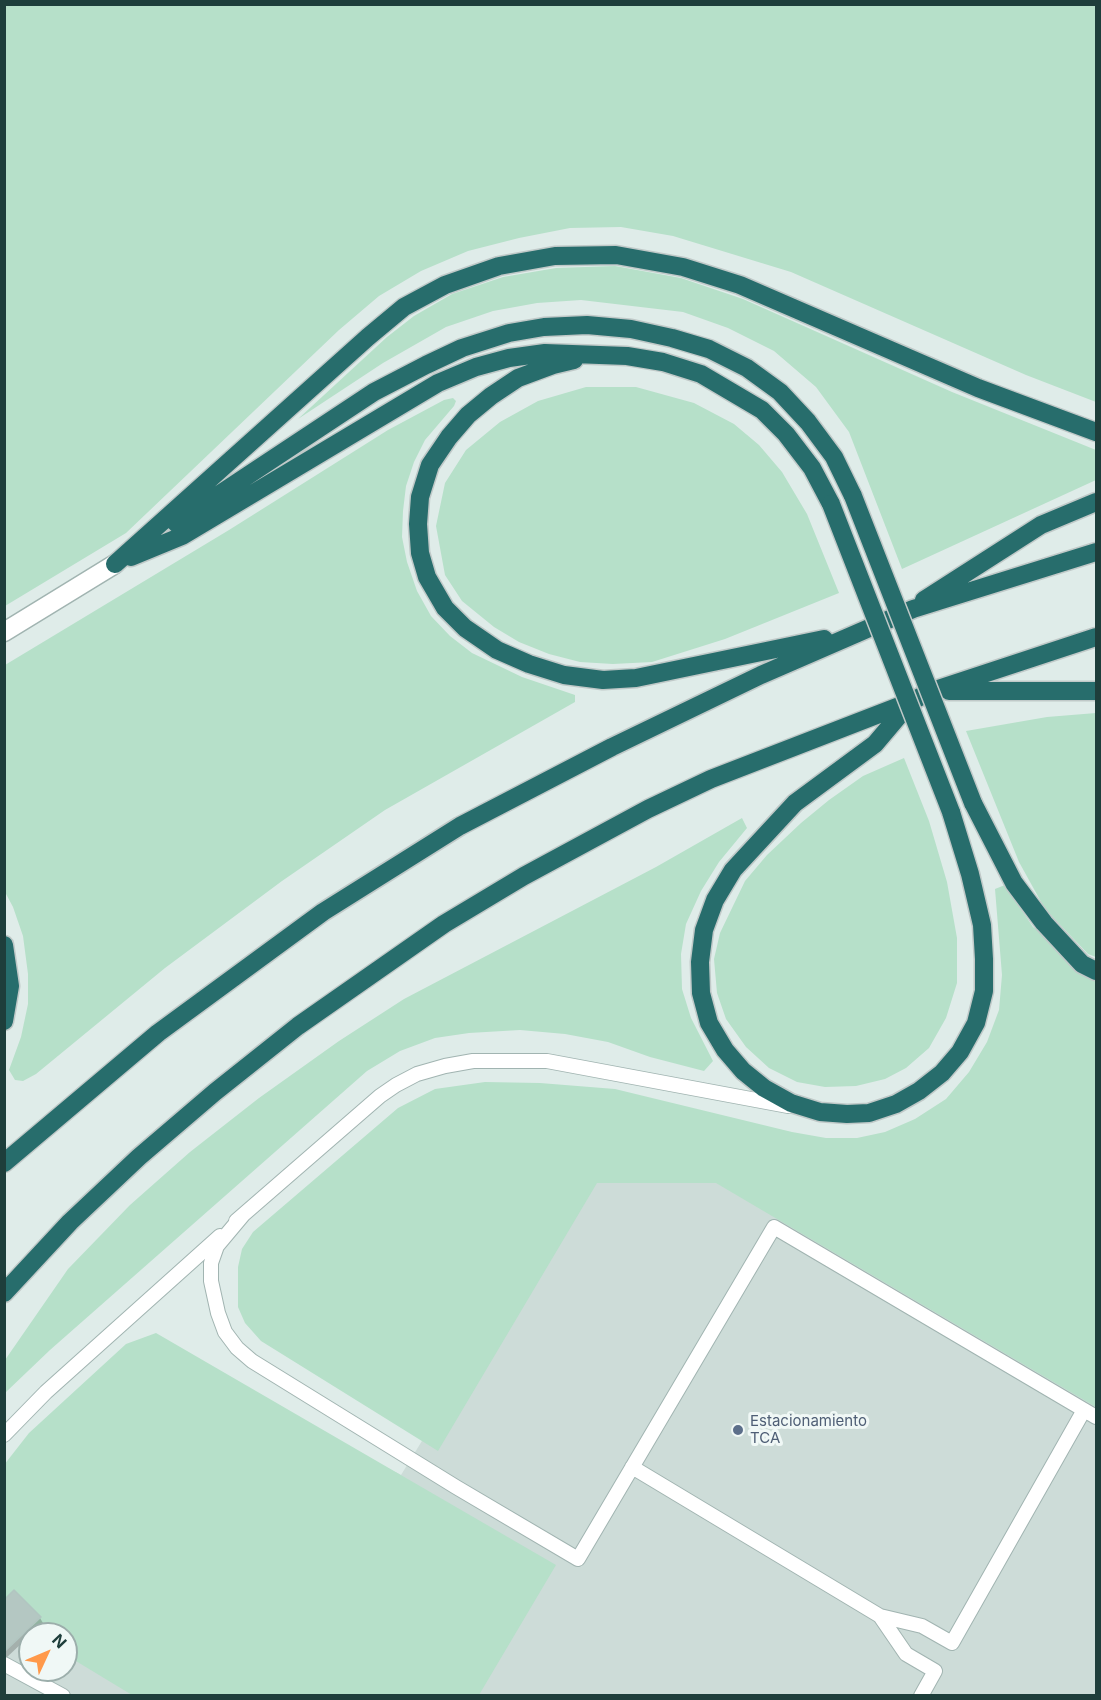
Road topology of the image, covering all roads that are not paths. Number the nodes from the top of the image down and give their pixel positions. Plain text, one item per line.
1 (594, 356) junction
2 (1096, 432) edge
3 (1096, 502) edge
4 (1096, 552) edge
5 (115, 564) junction
6 (913, 609) junction
7 (4, 632) edge
8 (861, 632) junction
9 (1096, 637) edge
10 (932, 691) junction
11 (1096, 691) edge
12 (910, 702) junction
13 (4, 945) edge
14 (1096, 971) edge
15 (4, 1021) edge
16 (820, 1112) junction
17 (4, 1163) edge
18 (243, 1215) junction
19 (4, 1293) edge
20 (1090, 1414) edge
21 (4, 1435) edge
22 (632, 1467) junction
23 (880, 1616) junction
24 (4, 1664) edge
25 (63, 1695) edge
26 (921, 1695) edge

1 - 5 highway
1 - 8 highway
1 - 16 highway, bridge
2 - 5 highway
3 - 6 highway
4 - 6 highway
5 - 7 street
5 - 14 highway, bridge
6 - 8 highway
8 - 17 highway
9 - 10 highway
10 - 11 highway
10 - 12 highway
12 - 16 highway
12 - 19 highway
13 - 15 highway
16 - 18 lane
18 - 21 lane
18 - 22 lane
20 - 22 lane
20 - 23 lane
22 - 23 lane
23 - 26 lane
24 - 25 lane

